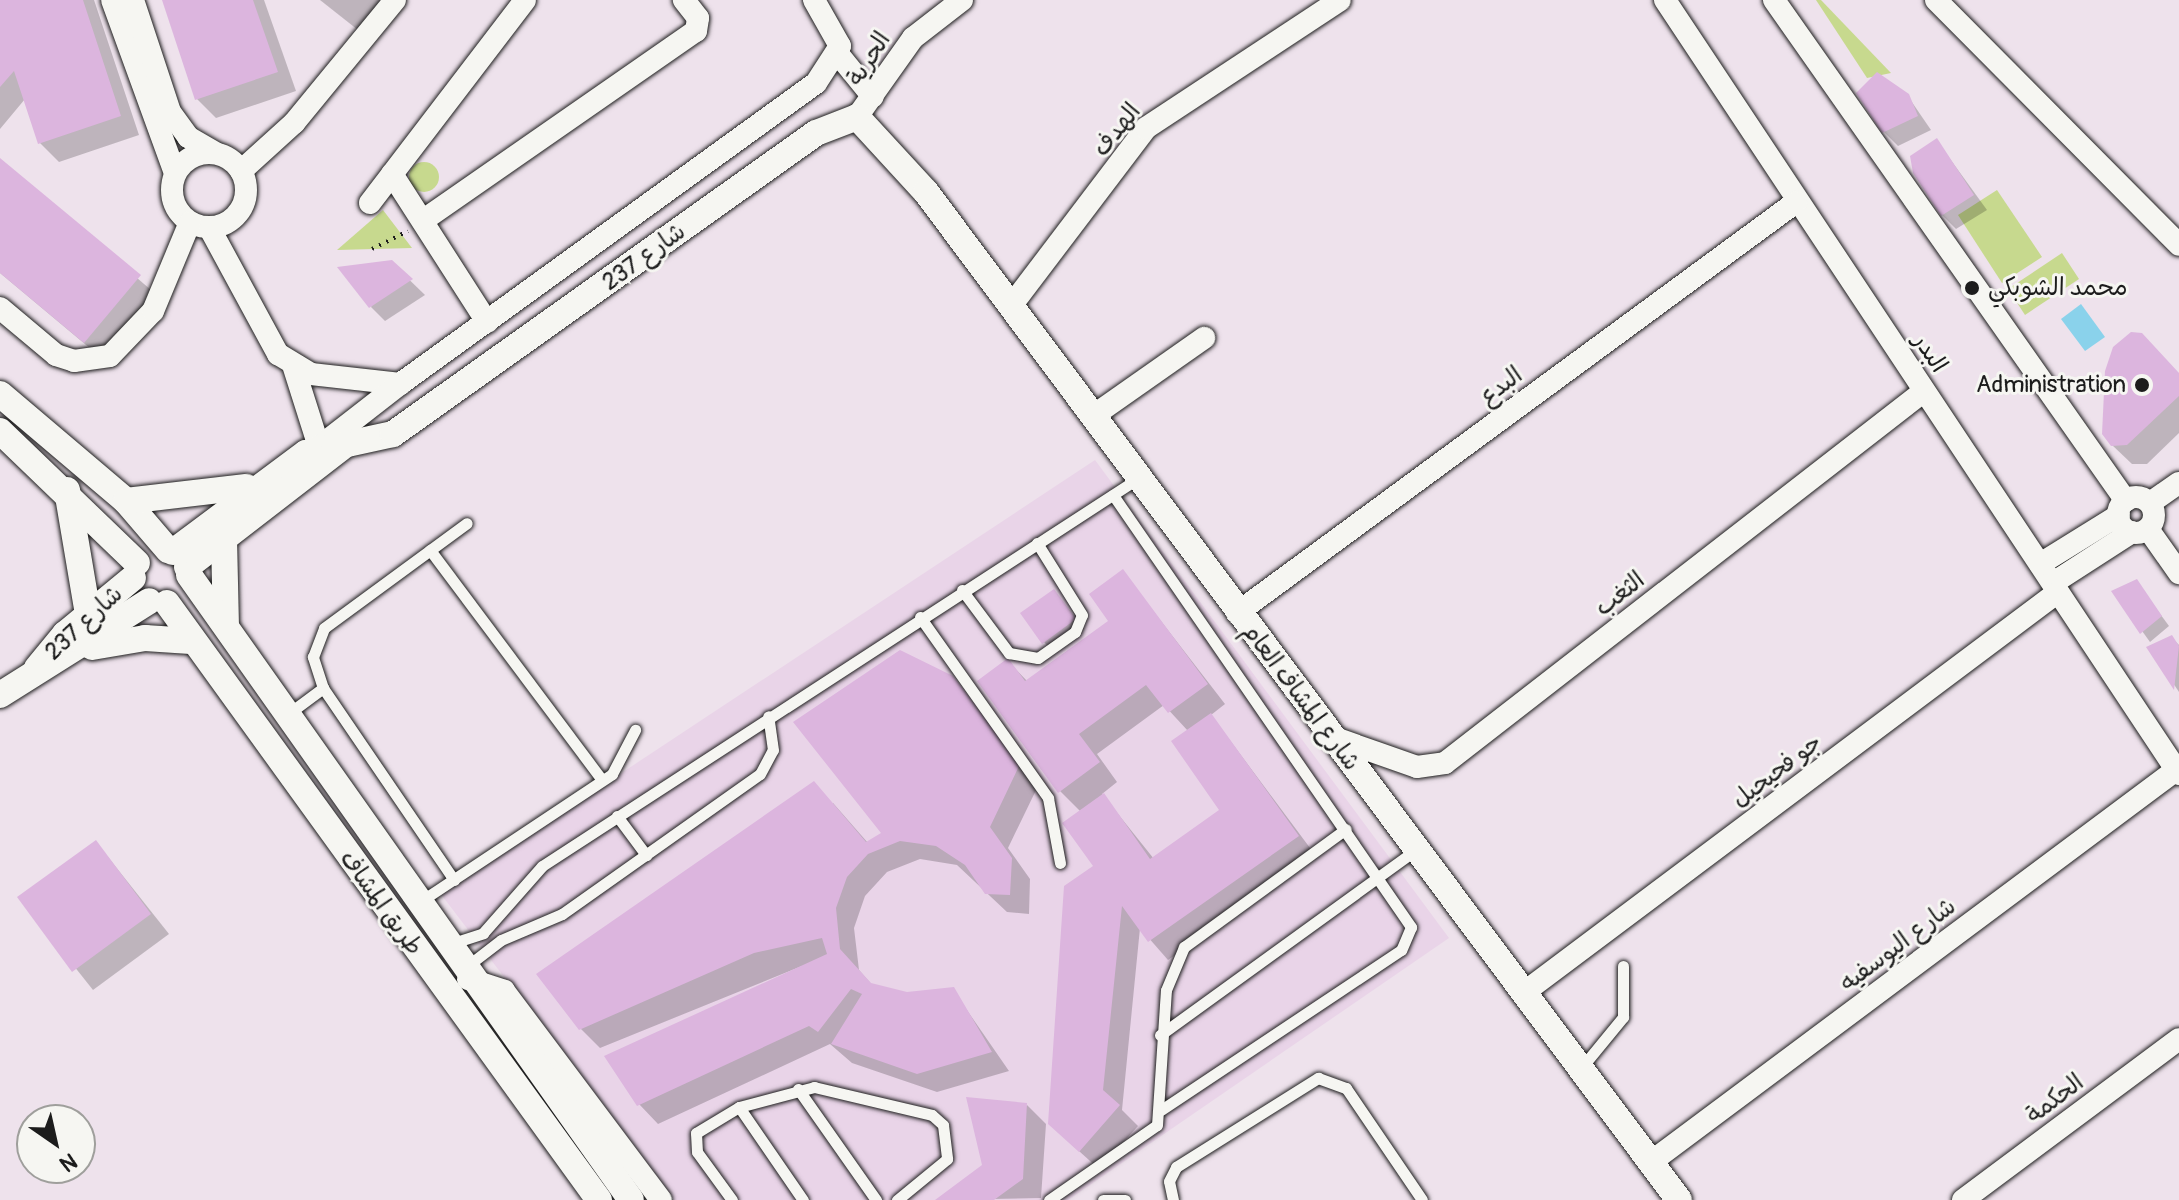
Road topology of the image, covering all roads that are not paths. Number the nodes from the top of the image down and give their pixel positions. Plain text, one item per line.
1 (112, 0) edge
2 (133, 0) edge
3 (395, 0) edge
4 (525, 0) edge
5 (684, 0) edge
6 (814, 0) edge
7 (962, 0) edge
8 (1340, 0) edge
9 (1665, 0) edge
10 (1774, 0) edge
11 (1936, 0) edge
12 (838, 54) junction
13 (865, 107) junction
14 (216, 153) junction
15 (241, 171) junction
16 (175, 173) junction
17 (392, 174) junction
18 (1796, 202) junction
19 (370, 203) dead end
20 (430, 216) junction
21 (200, 225) junction
22 (2179, 245) edge
23 (1011, 306) junction
24 (506, 307) junction
25 (0, 308) edge
26 (487, 322) junction
27 (1204, 338) dead end
28 (293, 365) junction
29 (400, 384) junction
30 (1924, 391) junction
31 (0, 394) edge
32 (1093, 416) junction
33 (0, 431) edge
34 (332, 446) junction
35 (1140, 477) junction
36 (265, 481) junction
37 (2179, 483) edge
38 (67, 490) junction
39 (1113, 495) junction
40 (126, 501) junction
41 (2131, 519) junction
42 (467, 523) dead end
43 (224, 539) junction
44 (1037, 543) junction
45 (430, 550) junction
46 (179, 561) junction
47 (135, 570) junction
48 (2179, 573) edge
49 (2050, 580) junction
50 (962, 590) junction
51 (158, 602) junction
52 (1237, 613) junction
53 (88, 614) junction
54 (920, 617) junction
55 (230, 635) junction
56 (191, 641) junction
57 (77, 652) junction
58 (35, 670) junction
59 (323, 688) junction
60 (0, 695) edge
61 (768, 716) junction
62 (283, 718) junction
63 (635, 730) dead end
64 (1329, 736) junction
65 (2178, 772) edge
66 (602, 780) junction
67 (617, 816) junction
68 (1346, 829) junction
69 (1417, 849) junction
70 (646, 855) junction
71 (1060, 863) dead end
72 (1383, 878) junction
73 (454, 880) junction
74 (417, 903) junction
75 (446, 944) junction
76 (1623, 966) dead end
77 (465, 974) junction
78 (1526, 991) junction
79 (1160, 1035) junction
80 (2179, 1039) edge
81 (1582, 1067) junction
82 (798, 1089) junction
83 (739, 1107) junction
84 (1161, 1110) junction
85 (1651, 1162) junction
86 (1674, 1199) edge
87 (599, 1200) edge
88 (631, 1200) edge
89 (661, 1200) edge
90 (732, 1200) edge
91 (803, 1200) edge
92 (876, 1200) edge
93 (897, 1200) edge
94 (1049, 1200) edge
95 (1103, 1200) edge
96 (1125, 1200) edge
97 (1173, 1200) edge
98 (1422, 1200) edge
99 (1963, 1200) edge

1 - 16 street
2 - 14 street
3 - 15 street
4 - 17 street
5 - 20 street
6 - 12 street
7 - 13 street, الحرية
8 - 23 street, الهدف
9 - 18 street, البدر
10 - 41 street
11 - 22 street
12 - 13 street
12 - 24 street
13 - 23 street, شارع المشاف العام
13 - 34 street, شارع 237
14 - 15 street
14 - 16 street
15 - 21 street
16 - 21 street
17 - 19 street
17 - 20 street
18 - 30 street, البدر
18 - 52 street, البدع
20 - 24 street
20 - 26 street
21 - 25 street
21 - 28 street
23 - 32 street, شارع المشاف العام
24 - 26 street
26 - 29 street
27 - 32 street
28 - 29 street
28 - 34 street
29 - 34 street
30 - 49 street, البدر
30 - 64 street, الثغب
31 - 40 street, طريق المشاف
32 - 35 street, شارع المشاف العام
33 - 38 street
34 - 36 street, شارع 237
34 - 43 street, شارع 237
35 - 39 lane
35 - 52 street, شارع المشاف العام
36 - 40 street
36 - 46 street, شارع 237
37 - 41 street
38 - 47 street
38 - 53 street
39 - 44 lane
39 - 68 lane
40 - 46 street, طريق المشاف
41 - 48 street
41 - 49 street, جو فحيحيل
42 - 45 lane
43 - 46 street, شارع 237
43 - 55 street
44 - 50 lane
44 - 50 lane
45 - 59 lane
45 - 66 lane
46 - 47 street, شارع 237
46 - 51 street, شارع 237
46 - 55 street, طريق المشاف
47 - 51 street, طريق المشاف
47 - 53 street, شارع 237
49 - 65 street, البدر
49 - 78 street, جو فحيحيل
50 - 54 lane
51 - 56 street, طريق المشاف
51 - 57 street, شارع 237
52 - 64 street, شارع المشاف العام
53 - 58 street, شارع 237
54 - 61 lane
54 - 71 lane
55 - 62 street, طريق المشاف
56 - 57 street
56 - 87 street, طريق المشاف
57 - 58 street, شارع 237
58 - 60 street, شارع 237
59 - 62 lane
59 - 73 lane
61 - 67 lane
61 - 70 lane
62 - 74 street, طريق المشاف
63 - 66 lane
64 - 69 street, شارع المشاف العام
65 - 85 street, شارع اليوسفيه
66 - 73 lane
67 - 70 lane
67 - 75 lane
68 - 72 lane
68 - 79 lane
69 - 72 lane
69 - 78 street, شارع المشاف العام
70 - 77 lane
72 - 79 lane
72 - 84 lane
73 - 74 lane
74 - 75 street, طريق المشاف
75 - 77 street, طريق المشاف
76 - 81 lane
77 - 88 street, طريق المشاف
77 - 89 street
78 - 81 street, شارع المشاف العام
79 - 84 lane
80 - 99 street, الحكمة
81 - 85 street, شارع المشاف العام
82 - 83 lane
82 - 92 lane
82 - 93 lane
83 - 90 lane
83 - 91 lane
84 - 94 lane
85 - 86 street, شارع المشاف العام
95 - 96 lane
97 - 98 lane

